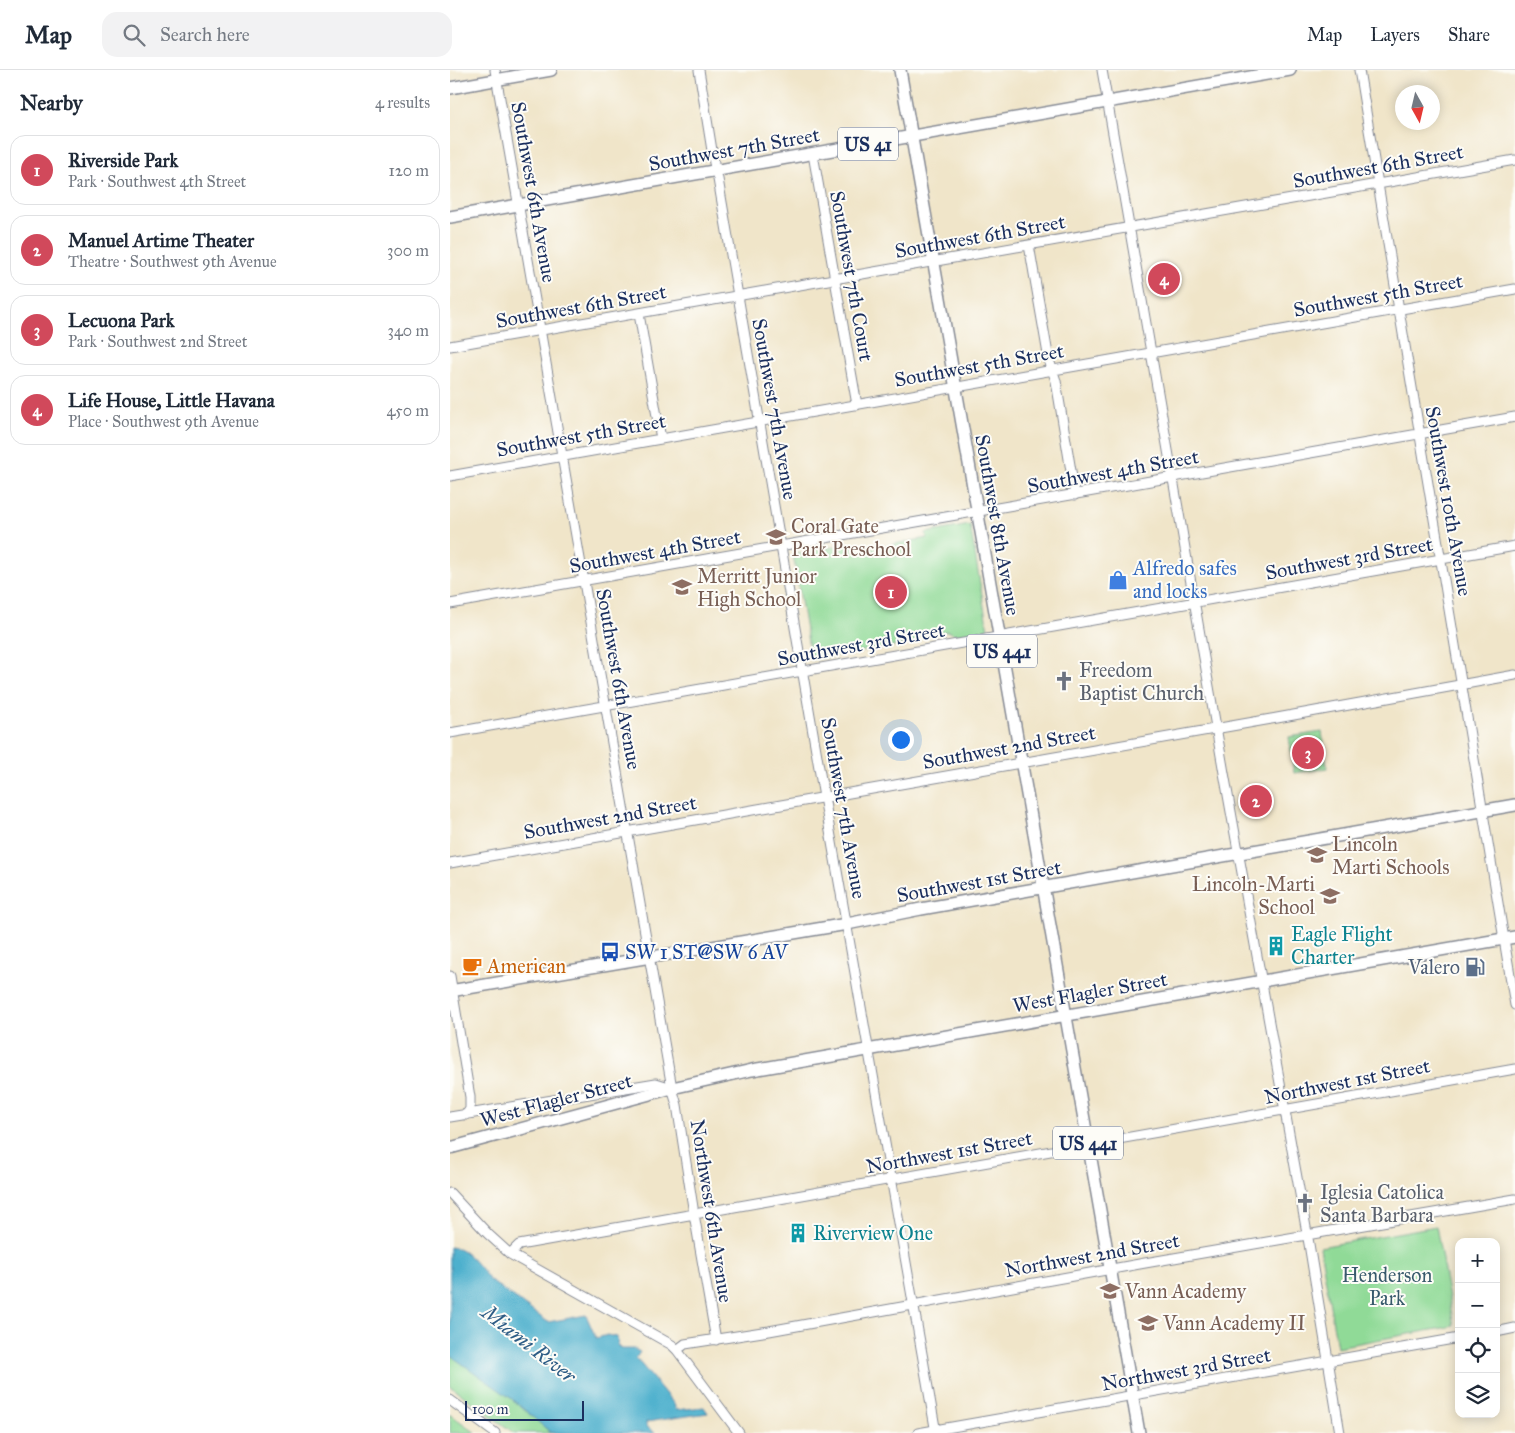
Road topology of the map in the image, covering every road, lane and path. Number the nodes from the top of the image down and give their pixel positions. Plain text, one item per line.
1 (551, 70) edge
2 (699, 70) edge
3 (900, 70) edge
4 (1102, 70) edge
5 (1290, 70) edge
6 (1359, 70) edge
7 (496, 75) edge
8 (450, 88) edge
9 (1108, 102) junction
10 (911, 137) junction
11 (813, 154) junction
12 (1515, 160) edge
13 (716, 171) junction
14 (1378, 184) junction
15 (518, 205) junction
16 (450, 217) edge
17 (1129, 228) junction
18 (1029, 245) junction
19 (933, 262) junction
20 (835, 279) junction
21 (1515, 289) edge
22 (738, 296) junction
23 (1399, 308) junction
24 (639, 314) junction
25 (540, 331) junction
26 (450, 346) edge
27 (1152, 352) junction
28 (1052, 370) junction
29 (955, 388) junction
30 (857, 405) junction
31 (1515, 417) edge
32 (759, 422) junction
33 (1420, 434) junction
34 (661, 439) junction
35 (562, 456) junction
36 (450, 476) edge
37 (1173, 478) junction
38 (1075, 495) junction
39 (977, 512) junction
40 (1515, 546) edge
41 (781, 547) junction
42 (1441, 559) junction
43 (584, 581) junction
44 (1196, 603) junction
45 (450, 604) edge
46 (999, 638) junction
47 (803, 672) junction
48 (1515, 675) edge
49 (1462, 684) junction
50 (606, 706) junction
51 (1217, 728) junction
52 (450, 734) edge
53 (1021, 762) junction
54 (824, 797) junction
55 (1515, 805) edge
56 (1483, 810) junction
57 (628, 831) junction
58 (1239, 854) junction
59 (450, 862) edge
60 (1043, 888) junction
61 (847, 924) junction
62 (1509, 938) edge
63 (650, 957) junction
64 (450, 976) edge
65 (1262, 981) junction
66 (451, 990) edge
67 (1515, 1005) edge
68 (1065, 1016) junction
69 (869, 1050) junction
70 (1515, 1069) edge
71 (672, 1088) junction
72 (1285, 1111) junction
73 (466, 1115) junction
74 (450, 1117) edge
75 (1088, 1144) junction
76 (456, 1147) edge
77 (892, 1180) junction
78 (450, 1193) edge
79 (1515, 1199) edge
80 (694, 1214) junction
81 (1307, 1236) junction
82 (510, 1254) junction
83 (1110, 1270) junction
84 (913, 1305) junction
85 (1515, 1328) edge
86 (1500, 1331) edge
87 (1455, 1339) edge
88 (716, 1340) junction
89 (677, 1350) junction
90 (1328, 1362) junction
91 (1132, 1396) junction
92 (450, 1400) edge
93 (935, 1432) edge
94 (495, 1433) edge
95 (739, 1433) edge
96 (918, 1433) edge
97 (1139, 1433) edge
98 (1340, 1433) edge

1 - 7 main road
2 - 13 street, Southwest 7th Avenue
3 - 10 main road, Southwest 8th Avenue / US 441
4 - 9 street
5 - 9 main road, Southwest 7th Street / US 41
6 - 14 street, Southwest 10th Avenue
7 - 8 main road
7 - 15 street, Southwest 6th Avenue
9 - 10 main road, Southwest 7th Street / US 41
9 - 17 street
10 - 11 main road, Southwest 7th Street / US 41
10 - 19 main road, Southwest 8th Avenue / US 441
11 - 13 main road, Southwest 7th Street / US 41
11 - 20 street, Southwest 7th Court
12 - 14 street, Southwest 6th Street
13 - 15 main road, Southwest 7th Street / US 41
13 - 22 street, Southwest 7th Avenue
14 - 17 street, Southwest 6th Street
14 - 23 street, Southwest 10th Avenue
15 - 16 main road, Southwest 7th Street / US 41
15 - 25 street, Southwest 6th Avenue
17 - 18 street, Southwest 6th Street
17 - 27 street
18 - 19 street, Southwest 6th Street
18 - 28 street
19 - 20 street, Southwest 6th Street
19 - 29 main road, Southwest 8th Avenue / US 441
20 - 22 street, Southwest 6th Street
20 - 30 street, Southwest 7th Court
21 - 23 street, Southwest 5th Street
22 - 24 street, Southwest 6th Street
22 - 32 street, Southwest 7th Avenue
23 - 27 street, Southwest 5th Street
23 - 33 street, Southwest 10th Avenue
24 - 25 street, Southwest 6th Street
24 - 34 street
25 - 26 street, Southwest 6th Street
25 - 35 street, Southwest 6th Avenue
27 - 28 street, Southwest 5th Street
27 - 37 street
28 - 29 street, Southwest 5th Street
28 - 38 street
29 - 30 street, Southwest 5th Street
29 - 39 main road, Southwest 8th Avenue / US 441
30 - 32 street, Southwest 5th Street
31 - 33 street, Southwest 4th Street
32 - 34 street, Southwest 5th Street
32 - 41 street, Southwest 7th Avenue
33 - 37 street, Southwest 4th Street
33 - 42 street, Southwest 10th Avenue
34 - 35 street, Southwest 5th Street
35 - 36 street, Southwest 5th Street
35 - 43 street, Southwest 6th Avenue
37 - 38 street, Southwest 4th Street
37 - 44 street
38 - 39 street, Southwest 4th Street
39 - 41 street, Southwest 4th Street
39 - 46 main road, Southwest 8th Avenue / US 441
40 - 42 street, Southwest 3rd Street
41 - 43 street, Southwest 4th Street
41 - 47 street, Southwest 7th Avenue
42 - 44 street, Southwest 3rd Street
42 - 49 street, Southwest 10th Avenue
43 - 45 street, Southwest 4th Street
43 - 50 street, Southwest 6th Avenue
44 - 46 street, Southwest 3rd Street
44 - 51 street
46 - 47 street, Southwest 3rd Street
46 - 53 main road, Southwest 8th Avenue / US 441
47 - 50 street, Southwest 3rd Street
47 - 54 street, Southwest 7th Avenue
48 - 49 street, Southwest 2nd Street
49 - 51 street, Southwest 2nd Street
49 - 56 street, Southwest 10th Avenue
50 - 52 street, Southwest 3rd Street
50 - 57 street, Southwest 6th Avenue
51 - 53 street, Southwest 2nd Street
51 - 58 street
53 - 54 street, Southwest 2nd Street
53 - 60 main road, Southwest 8th Avenue / US 441
54 - 57 street, Southwest 2nd Street
54 - 61 street, Southwest 7th Avenue
55 - 56 main road, Southwest 1st Street
56 - 58 main road, Southwest 1st Street
56 - 62 street, Southwest 10th Avenue
57 - 59 street, Southwest 2nd Street
57 - 63 street, Southwest 6th Avenue
58 - 60 main road, Southwest 1st Street
58 - 65 street
60 - 61 main road, Southwest 1st Street
60 - 68 main road, Southwest 8th Avenue / US 441
61 - 63 main road, Southwest 1st Street
61 - 69 street, Southwest 7th Avenue
62 - 65 main road, West Flagler Street
62 - 67 street, Southwest 10th Avenue
63 - 66 main road, Southwest 1st Street
63 - 71 street, Southwest 6th Avenue
64 - 66 street
65 - 68 main road, West Flagler Street
65 - 72 street
66 - 73 street
68 - 69 main road, West Flagler Street
68 - 75 main road, US 441
69 - 71 main road, West Flagler Street
69 - 77 street, Southwest 7th Avenue
70 - 72 street, Northwest 1st Street
71 - 73 street, West Flagler Street
71 - 76 main road, West Flagler Street
71 - 80 street, Northwest 6th Avenue
72 - 75 street, Northwest 1st Street
72 - 81 street
73 - 74 street, West Flagler Street
75 - 77 street, Northwest 1st Street
75 - 83 main road, US 441
77 - 80 street, Northwest 1st Street
77 - 84 street, Southwest 7th Avenue
78 - 82 street
79 - 81 street, Northwest 2nd Street
80 - 82 street, Northwest 1st Street
80 - 88 street, Northwest 6th Avenue
81 - 83 street, Northwest 2nd Street
81 - 90 street
82 - 89 street
83 - 84 street, Northwest 2nd Street
83 - 91 main road, US 441
84 - 88 street, Northwest 2nd Street
84 - 93 street, Southwest 7th Avenue
85 - 86 street
87 - 90 street, Northwest 3rd Street
88 - 89 street, Northwest 2nd Street
89 - 95 street
90 - 91 street, Northwest 3rd Street
90 - 98 street
91 - 93 street, Northwest 3rd Street
91 - 97 main road, US 441
92 - 94 street
93 - 96 street, Northwest 3rd Street

